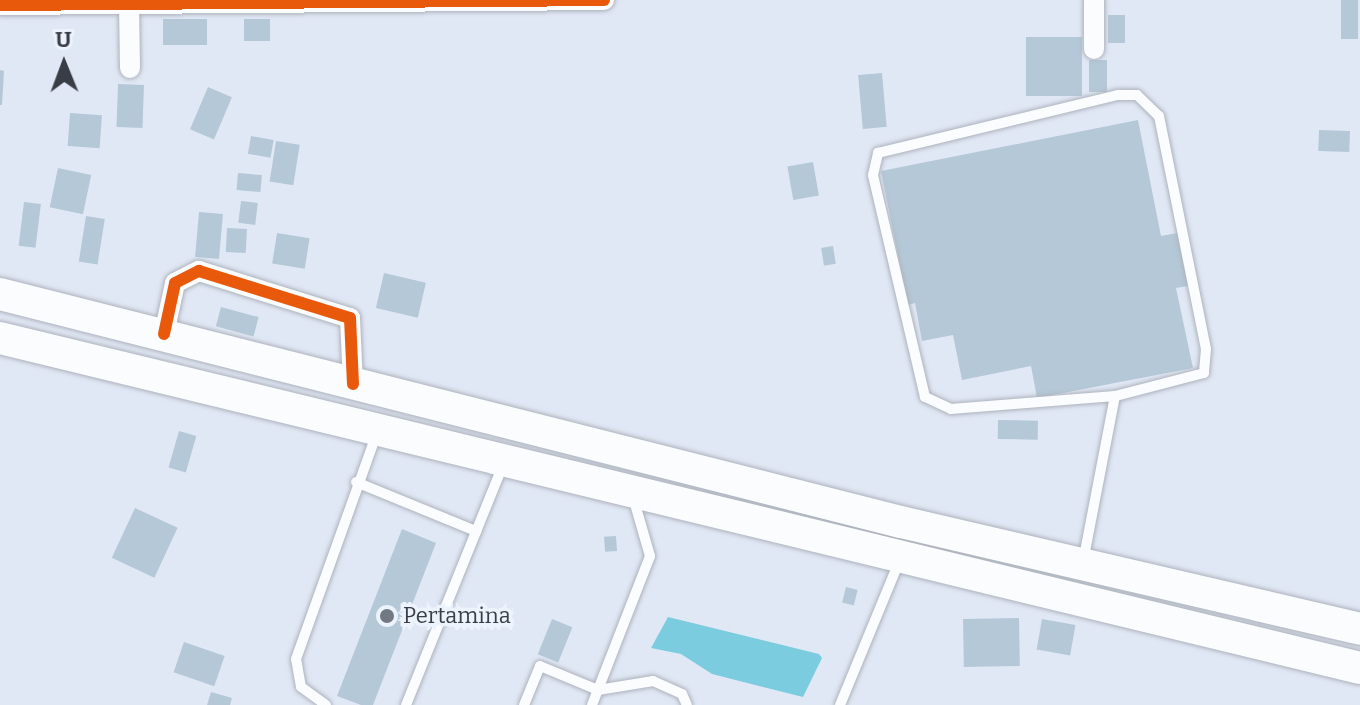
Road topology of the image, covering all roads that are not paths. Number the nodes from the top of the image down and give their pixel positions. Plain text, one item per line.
1 (604, 0) edge
2 (1094, 0) edge
3 (129, 4) junction
4 (0, 5) edge
5 (1094, 49) dead end
6 (130, 68) dead end
7 (0, 294) edge
8 (164, 334) junction
9 (0, 338) edge
10 (353, 384) junction
11 (1115, 396) junction
12 (458, 410) junction
13 (378, 431) junction
14 (446, 449) junction
15 (504, 463) junction
16 (356, 482) junction
17 (631, 492) junction
18 (476, 531) junction
19 (901, 556) junction
20 (1083, 564) junction
21 (1360, 629) edge
22 (1360, 668) edge
23 (598, 690) junction
24 (326, 705) edge
25 (406, 705) edge
26 (524, 705) edge
27 (592, 705) edge
28 (687, 705) edge
29 (840, 705) edge

1 - 3 street
2 - 5 street
3 - 4 street
3 - 6 street
7 - 8 highway
8 - 10 highway
8 - 10 street
9 - 13 highway
10 - 12 highway
11 - 11 lane
11 - 20 lane
12 - 14 highway
12 - 20 highway
13 - 14 highway
13 - 16 lane
14 - 15 highway
15 - 17 highway
15 - 18 lane
16 - 18 lane
16 - 24 lane
17 - 19 highway
17 - 23 lane
18 - 25 lane
19 - 22 highway
19 - 29 lane
20 - 21 highway
23 - 26 lane
23 - 27 lane
23 - 28 lane

